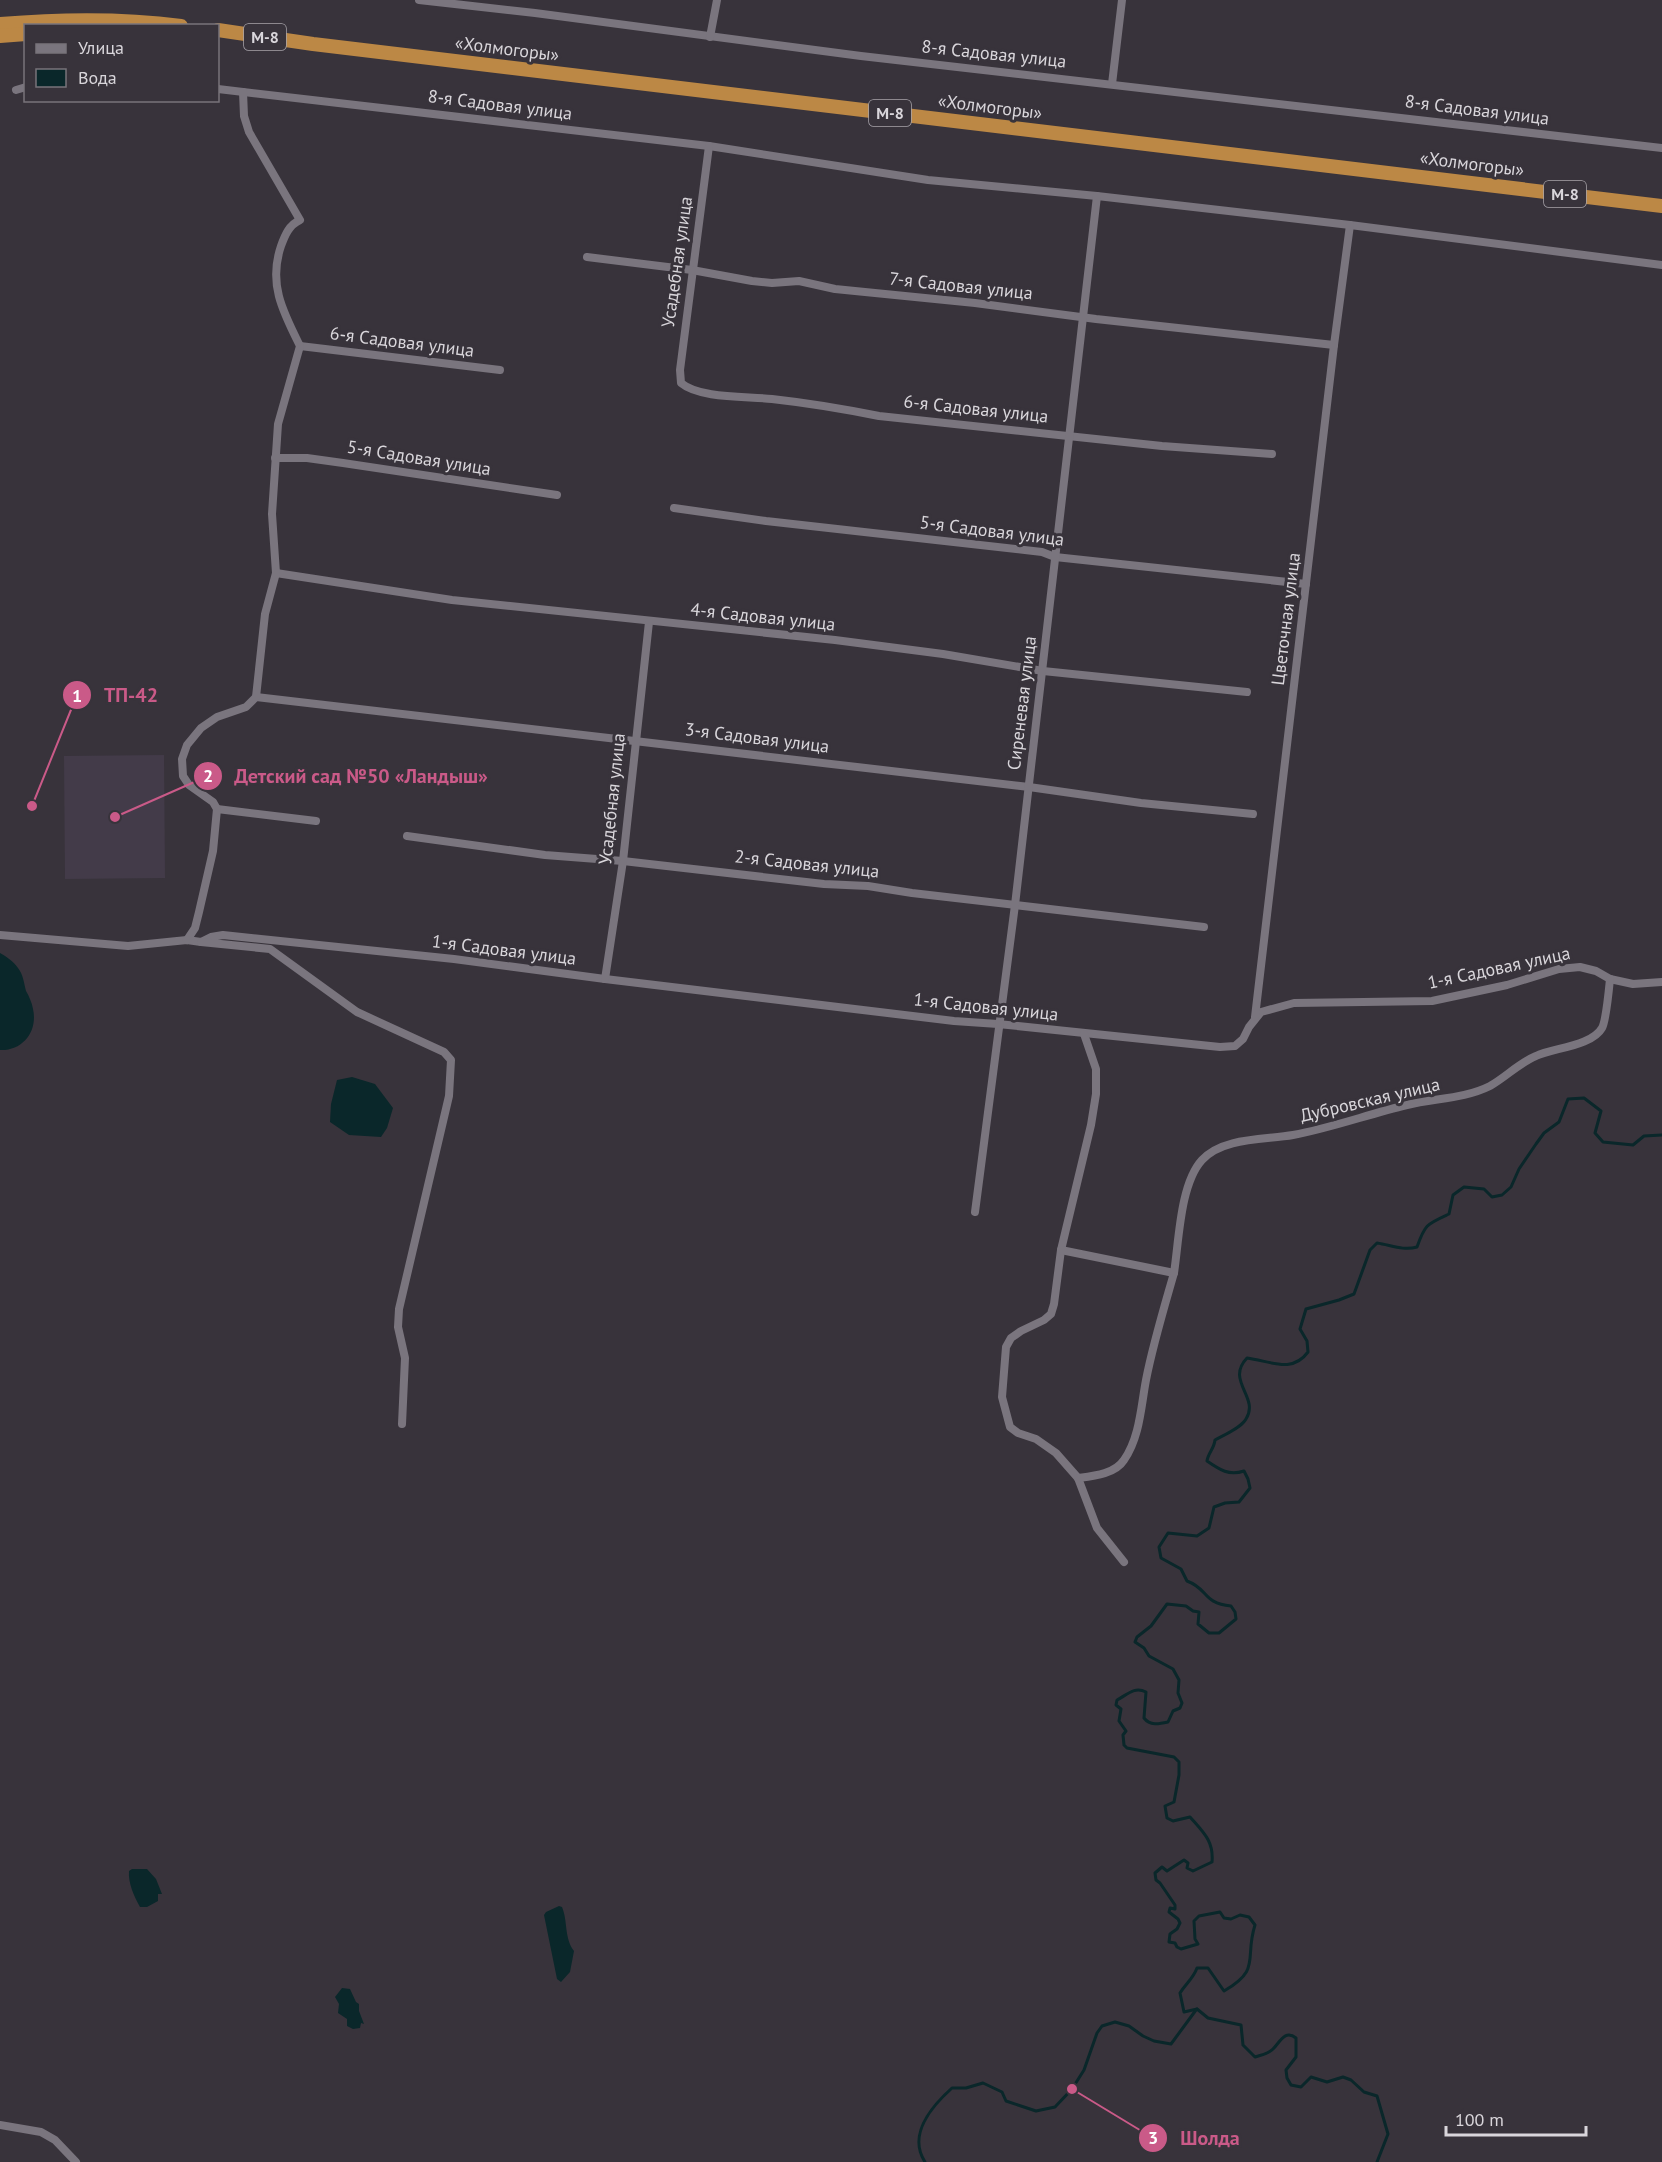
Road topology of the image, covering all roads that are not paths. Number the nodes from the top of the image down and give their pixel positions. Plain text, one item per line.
1 (419, 0) edge
2 (717, 0) edge
3 (1122, 0) edge
4 (0, 24) edge
5 (163, 24) edge
6 (219, 30) edge
7 (24, 34) edge
8 (0, 36) edge
9 (710, 37) junction
10 (219, 38) edge
11 (313, 44) junction
12 (1113, 84) junction
13 (24, 88) edge
14 (219, 89) edge
15 (16, 90) dead end
16 (243, 92) junction
17 (709, 146) junction
18 (1662, 148) edge
19 (1097, 196) junction
20 (1662, 206) edge
21 (1350, 225) junction
22 (587, 257) dead end
23 (1662, 266) edge
24 (692, 270) junction
25 (1084, 317) junction
26 (1334, 345) junction
27 (300, 346) junction
28 (500, 370) dead end
29 (681, 383) joint
30 (1070, 436) junction
31 (1272, 454) dead end
32 (275, 458) junction
33 (557, 495) dead end
34 (674, 508) dead end
35 (1055, 556) junction
36 (276, 573) junction
37 (1306, 584) junction
38 (649, 622) junction
39 (1043, 671) junction
40 (1247, 692) dead end
41 (256, 697) junction
42 (636, 741) junction
43 (1029, 788) junction
44 (217, 809) junction
45 (1253, 814) dead end
46 (316, 821) dead end
47 (407, 836) dead end
48 (623, 861) junction
49 (1015, 905) junction
50 (1204, 927) dead end
51 (0, 936) edge
52 (187, 940) junction
53 (282, 941) junction
54 (201, 942) junction
55 (270, 949) junction
56 (1610, 979) junction
57 (605, 980) junction
58 (1662, 982) edge
59 (1255, 1018) junction
60 (998, 1024) junction
61 (1084, 1034) junction
62 (975, 1212) dead end
63 (1061, 1250) junction
64 (1174, 1273) junction
65 (402, 1424) dead end
66 (1078, 1478) junction
67 (1124, 1562) dead end
68 (0, 2125) edge
69 (76, 2162) edge

1 - 9 street, 8-я Садовая улица
2 - 9 street
3 - 12 street
4 - 5 highway
6 - 11 highway, «Холмогоры» / М-8
7 - 8 highway
9 - 12 street, 8-я Садовая улица
10 - 11 highway, «Холмогоры» / М-8
11 - 20 highway, «Холмогоры» / М-8
12 - 18 street, 8-я Садовая улица
13 - 15 street
14 - 16 street, 8-я Садовая улица
16 - 17 street, 8-я Садовая улица
16 - 27 street
17 - 19 street, 8-я Садовая улица
17 - 24 street, Усадебная улица
19 - 21 street, 8-я Садовая улица
19 - 25 street, Сиреневая улица
21 - 23 street, 8-я Садовая улица
21 - 26 street, Цветочная улица
22 - 24 street, 7-я Садовая улица
24 - 25 street, 7-я Садовая улица
24 - 29 street, Усадебная улица
25 - 26 street, 7-я Садовая улица
25 - 30 street, Сиреневая улица
26 - 37 street, Цветочная улица
27 - 28 street, 6-я Садовая улица
27 - 32 street
29 - 30 street, 6-я Садовая улица
30 - 31 street, 6-я Садовая улица
30 - 35 street, Сиреневая улица
32 - 33 street, 5-я Садовая улица
32 - 36 street
34 - 35 street, 5-я Садовая улица
35 - 37 street, 5-я Садовая улица
35 - 39 street, Сиреневая улица
36 - 38 street, 4-я Садовая улица
36 - 41 street
37 - 59 street, Цветочная улица
38 - 39 street, 4-я Садовая улица
38 - 42 street, Усадебная улица
39 - 40 street, 4-я Садовая улица
39 - 43 street, Сиреневая улица
41 - 42 street, 3-я Садовая улица
41 - 44 street
42 - 43 street, 3-я Садовая улица
42 - 48 street, Усадебная улица
43 - 45 street, 3-я Садовая улица
43 - 49 street, Сиреневая улица
44 - 46 street
44 - 52 street
47 - 48 street, 2-я Садовая улица
48 - 49 street, 2-я Садовая улица
48 - 57 street, Усадебная улица
49 - 50 street, 2-я Садовая улица
49 - 60 street, Сиреневая улица
51 - 52 street
52 - 54 street
53 - 54 street, 1-я Садовая улица
53 - 55 street
53 - 57 street, 1-я Садовая улица
54 - 55 street
55 - 65 street
56 - 58 street, 1-я Садовая улица
56 - 59 street, 1-я Садовая улица
56 - 64 street, Дубровская улица
57 - 60 street, 1-я Садовая улица
59 - 61 street, 1-я Садовая улица
60 - 61 street, 1-я Садовая улица
60 - 62 street, Сиреневая улица
61 - 63 street
63 - 64 street
63 - 66 street
64 - 66 street, Дубровская улица
66 - 67 street
68 - 69 street

